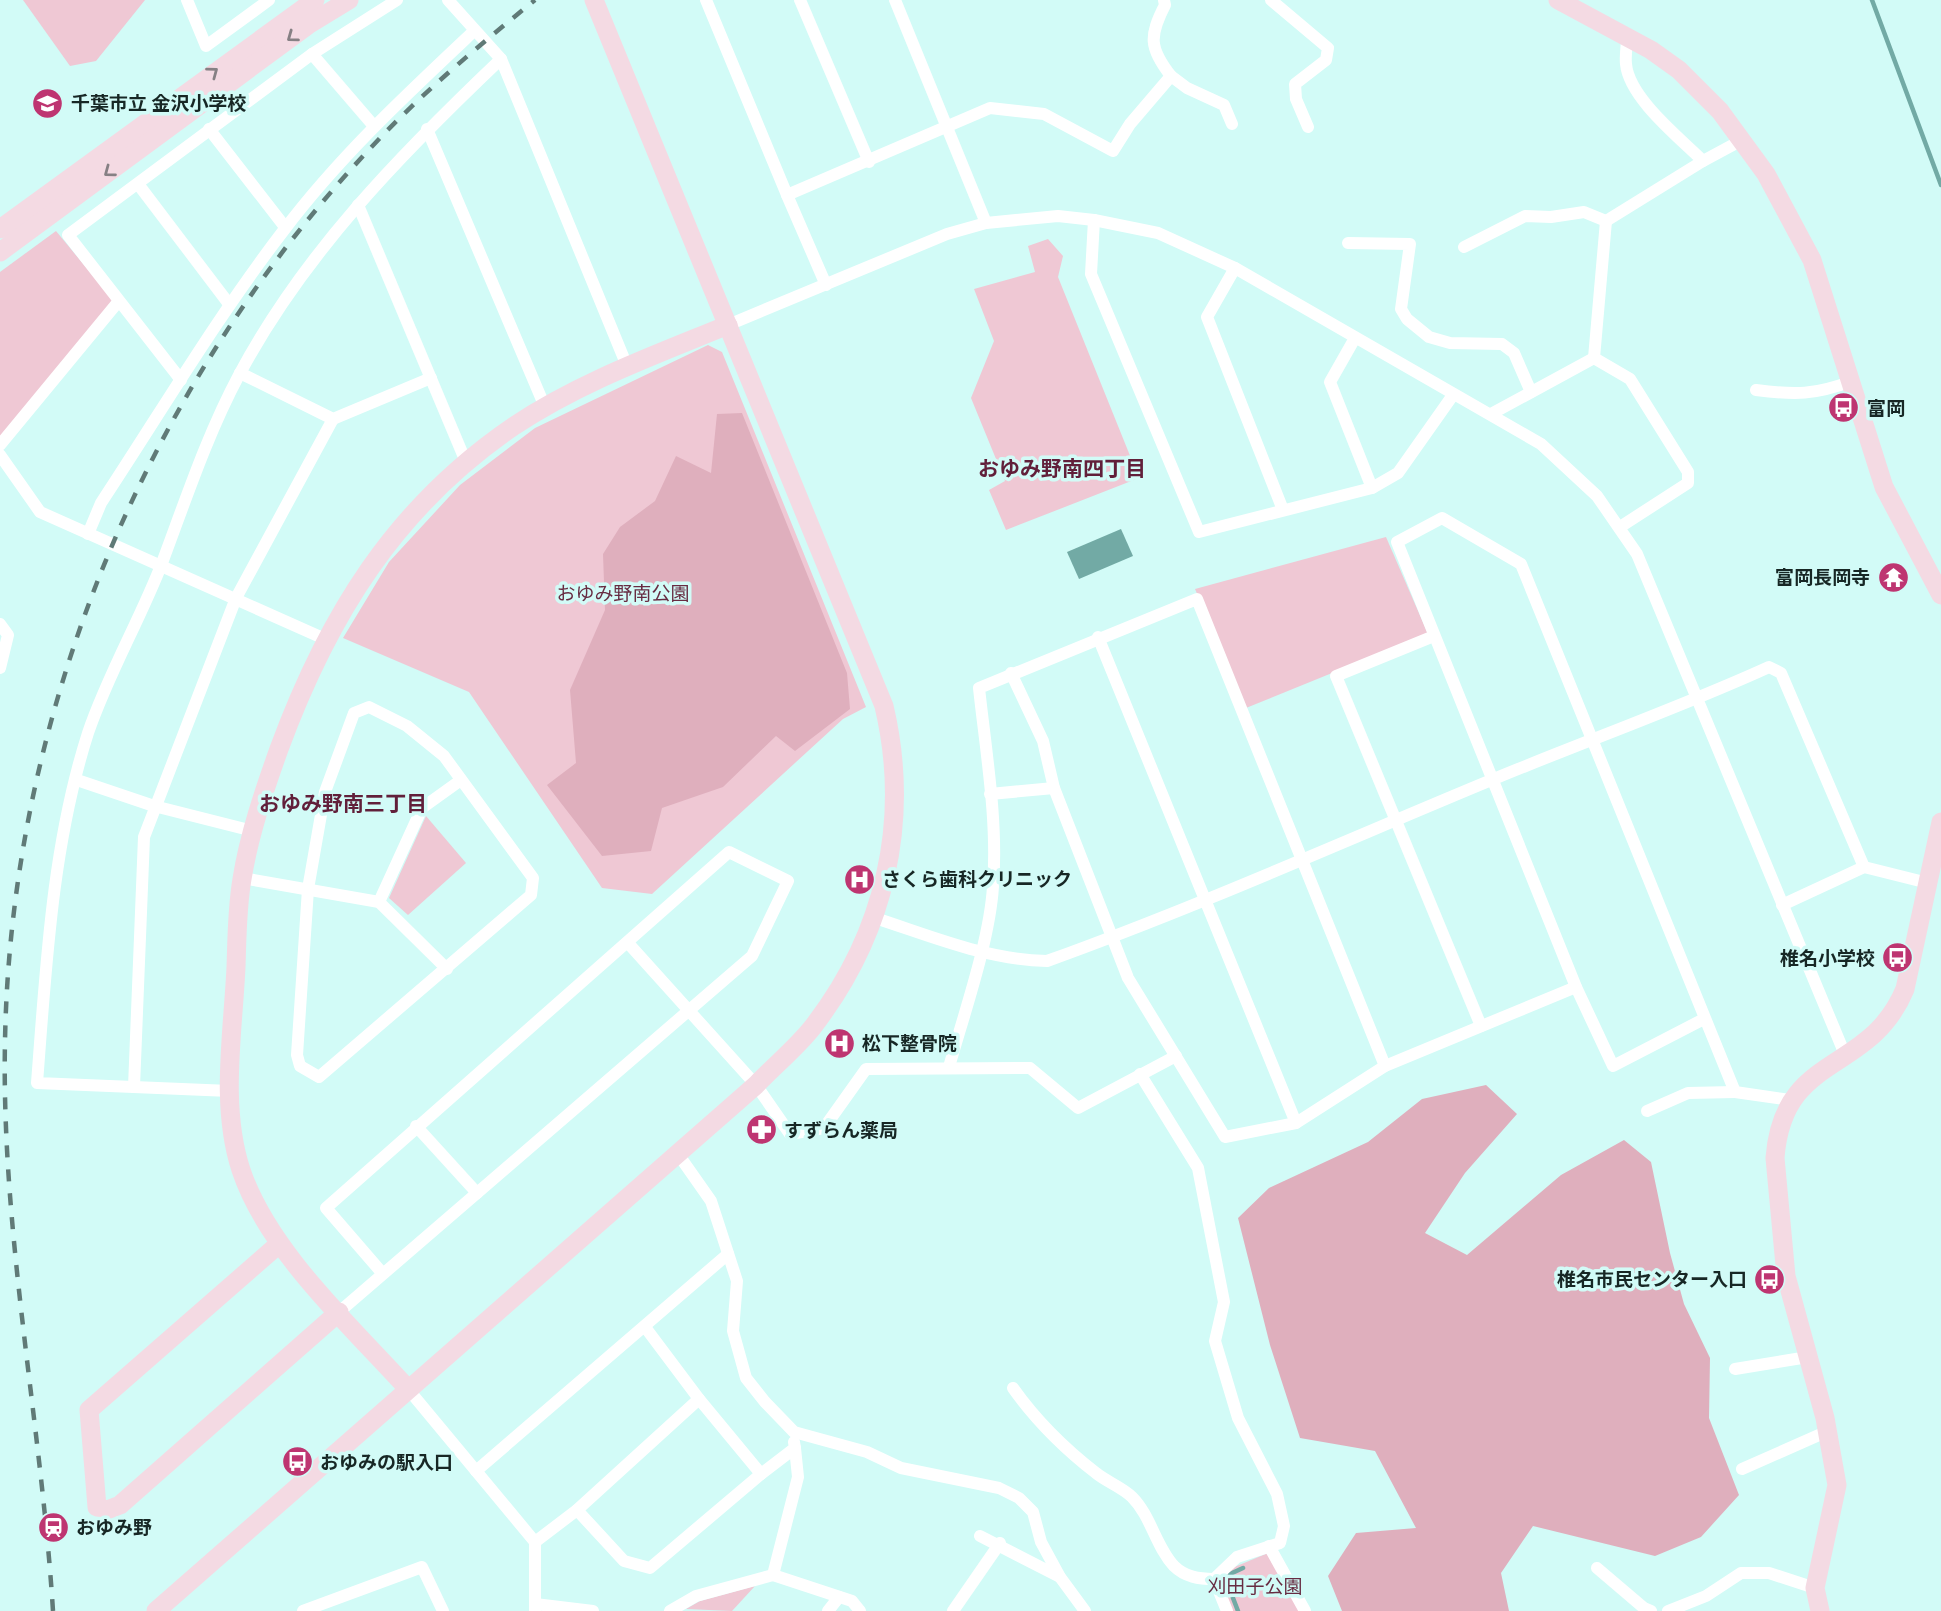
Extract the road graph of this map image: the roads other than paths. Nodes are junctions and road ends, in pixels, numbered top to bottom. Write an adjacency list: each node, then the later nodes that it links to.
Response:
1 (187, 0): 2 (street)
2 (270, 0)
3 (314, 0): 35 (street, one-way to 3)
4 (349, 0): 38 (street, one-way to 38)
5 (397, 0): 16 (street)
6 (448, 0): 14 (street)
7 (594, 0): 43 (street)
8 (706, 0): 29 (street)
9 (800, 0): 27 (street)
10 (895, 0): 22 (street)
11 (1164, 0): 18 (street)
12 (1271, 0): 21 (street)
13 (1558, 0): 15 (street)
14 (474, 30): 17 (street); 20 (street)
15 (1627, 37): 25 (street); 26 (street)
16 (312, 54): 20 (street); 24 (street)
17 (501, 59): 23 (street); 46 (street)
18 (1171, 76): 19 (street); 22 (street)
19 (1233, 124)
20 (373, 125): 34 (street)
21 (1308, 127)
22 (947, 128): 27 (street); 33 (street)
23 (427, 129): 30 (street); 54 (street)
24 (209, 130): 28 (street); 34 (street)
25 (1742, 140): 26 (street); 50 (street)
26 (1703, 160): 32 (street)
27 (869, 162): 29 (street)
28 (138, 184): 41 (street); 42 (street)
29 (788, 195): 40 (street)
30 (358, 205): 47 (street); 48 (street)
31 (1094, 220): 33 (street); 39 (street); 61 (street)
32 (1606, 221): 37 (street); 45 (street)
33 (986, 223): 40 (street)
34 (285, 228): 42 (street)
35 (0, 229)
36 (1348, 243): 52 (street)
37 (1464, 247)
38 (0, 253)
39 (1235, 268): 44 (street); 61 (street)
40 (826, 285): 43 (street)
41 (118, 302): 49 (street); 57 (street)
42 (229, 304): 49 (street)
43 (729, 325): 46 (street); 92 (street)
44 (1355, 338): 53 (street); 60 (street)
45 (1594, 358): 52 (street); 62 (street)
46 (627, 366): 54 (street)
47 (240, 373): 56 (street); 64 (street)
48 (431, 377): 56 (street); 59 (street)
49 (181, 380): 63 (street)
50 (1852, 381): 51 (street); 65 (street)
51 (1756, 390)
52 (1531, 392): 55 (street)
53 (1453, 395): 55 (street); 60 (street)
54 (545, 407): 59 (street)
55 (1491, 414): 62 (street)
56 (333, 419): 66 (street)
57 (0, 445)
58 (0, 455): 63 (street)
59 (466, 462): 70 (street)
60 (1372, 488): 61 (street)
61 (1283, 510)
62 (1620, 527): 73 (street)
63 (88, 534): 64 (street)
64 (161, 566): 66 (street); 75 (street)
65 (1941, 595)
66 (236, 598): 70 (street); 80 (street)
67 (0, 624): 71 (street)
68 (1434, 636): 74 (street); 77 (street); 81 (street)
69 (1098, 637): 72 (street); 84 (street); 89 (street)
70 (324, 639): 83 (street)
71 (0, 668)
72 (1011, 673): 78 (street); 79 (street)
73 (1699, 699): 74 (street); 85 (street); 91 (street)
74 (1591, 740): 77 (street); 99 (street)
75 (77, 780): 80 (street); 107 (street)
76 (461, 780): 88 (street); 90 (street); 96 (street)
77 (1492, 780): 81 (street); 97 (street)
78 (1054, 788): 79 (street); 93 (street)
79 (990, 794): 95 (street)
80 (154, 806): 83 (street); 107 (street)
81 (1396, 820): 84 (street); 100 (street)
82 (1941, 822): 86 (street)
83 (253, 831): 87 (street)
84 (1302, 861): 89 (street); 103 (street)
85 (1864, 867): 86 (street); 91 (street)
86 (1933, 873): 102 (street)
87 (242, 878): 88 (street); 108 (street)
88 (308, 888): 90 (street); 96 (street)
89 (1205, 900): 93 (street); 112 (street)
90 (379, 902): 96 (street)
91 (1782, 905): 102 (street)
92 (875, 918): 95 (street); 106 (street)
93 (1112, 937): 95 (street); 101 (street)
94 (628, 943): 98 (street); 98 (street); 113 (street)
95 (980, 952): 104 (street)
96 (447, 969)
97 (1576, 987): 99 (street); 100 (street)
98 (689, 1010): 106 (street); 115 (street)
99 (1704, 1019): 109 (street)
100 (1481, 1026): 103 (street)
101 (1176, 1056): 105 (street); 112 (street)
102 (1846, 1057): 110 (street)
103 (1385, 1066): 112 (street)
104 (949, 1067): 105 (street); 106 (street)
105 (1140, 1074): 136 (street)
106 (756, 1085): 114 (street)
107 (134, 1087): 108 (street)
108 (230, 1091): 116 (street)
109 (1735, 1092): 110 (street); 111 (street)
110 (1790, 1100): 121 (street)
111 (1647, 1111)
112 (1296, 1123)
113 (416, 1126): 115 (street); 118 (street)
114 (678, 1154): 117 (street); 124 (street)
115 (477, 1193): 118 (street)
116 (279, 1244): 119 (street); 119 (street)
117 (728, 1254): 120 (street); 127 (street)
118 (383, 1274): 119 (street)
119 (339, 1312): 124 (street)
120 (645, 1327): 125 (street); 130 (street)
121 (1808, 1357): 122 (street); 126 (street)
122 (1735, 1369)
123 (1013, 1388): 140 (street)
124 (408, 1389): 130 (street); 147 (street)
125 (699, 1399): 131 (street); 132 (street)
126 (1828, 1431): 129 (street); 141 (street)
127 (794, 1432): 128 (street); 139 (street)
128 (795, 1448): 131 (street); 138 (street)
129 (1742, 1469)
130 (476, 1471): 134 (street)
131 (761, 1474): 132 (street)
132 (577, 1510): 134 (street)
133 (981, 1536): 135 (street)
134 (535, 1542): 144 (street)
135 (1000, 1543): 139 (street); 153 (street)
136 (1269, 1546): 140 (street); 156 (street)
137 (1597, 1568): 157 (street)
138 (773, 1575): 143 (street); 150 (street)
139 (1060, 1577): 154 (street)
140 (1214, 1579): 155 (street)
141 (1815, 1588): 142 (street); 159 (street)
142 (1706, 1596): 146 (street); 158 (street)
143 (839, 1597): 151 (street); 152 (street)
144 (535, 1607): 145 (street)
145 (587, 1610)
146 (1674, 1610)
147 (156, 1611)
148 (303, 1611): 149 (street)
149 (443, 1611)
150 (670, 1611)
151 (828, 1611)
152 (860, 1611)
153 (953, 1611)
154 (1085, 1611)
155 (1227, 1611)
156 (1305, 1611)
157 (1651, 1611)
158 (1709, 1611)
159 (1820, 1611)

